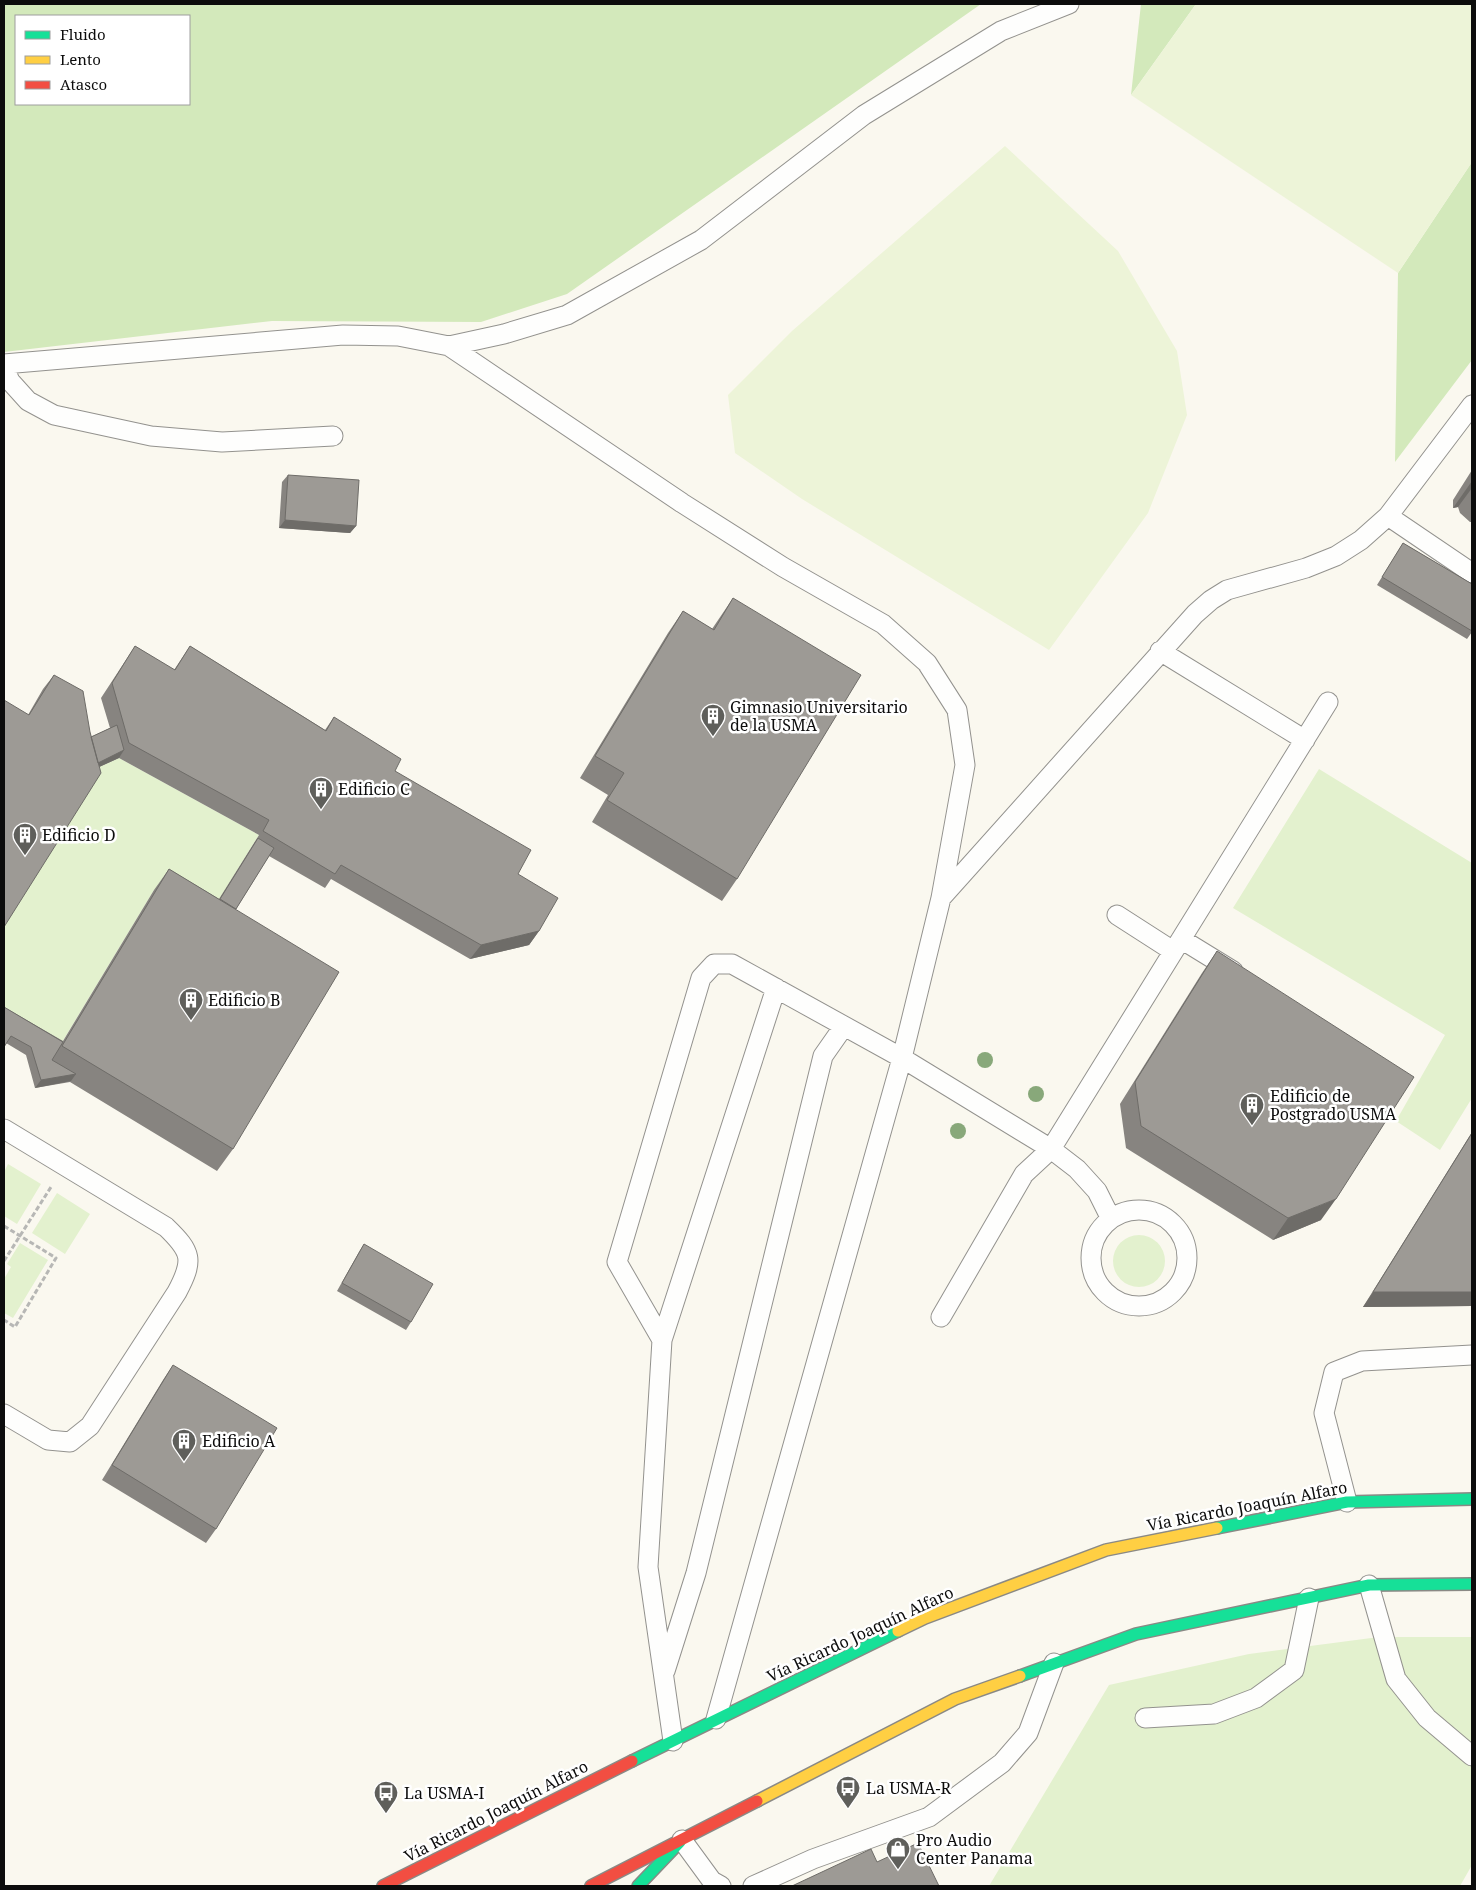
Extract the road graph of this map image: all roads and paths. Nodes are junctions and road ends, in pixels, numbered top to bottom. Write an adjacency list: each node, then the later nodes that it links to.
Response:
1 (1069, 4): 2 (lane)
2 (449, 346): 3 (lane); 12 (lane)
3 (4, 364)
4 (4, 368): 6 (lane)
5 (1472, 405): 7 (lane)
6 (333, 436)
7 (1388, 516): 8 (lane); 9 (lane)
8 (1472, 573)
9 (1160, 651): 11 (lane); 12 (lane)
10 (1328, 702): 11 (lane)
11 (1305, 740): 14 (lane)
12 (941, 898): 18 (lane)
13 (1117, 915): 14 (lane)
14 (1177, 945): 15 (lane); 20 (lane)
15 (1248, 980)
16 (776, 988): 17 (lane); 28 (lane); 28 (lane)
17 (844, 1026): 18 (lane); 37 (lane)
18 (902, 1058): 20 (lane); 39 (lane)
19 (4, 1129): 30 (lane)
20 (1050, 1149): 22 (lane); 26 (lane)
21 (52, 1184): 24 (path)
22 (1111, 1219): 22 (lane)
23 (4, 1226): 24 (path)
24 (20, 1236): 25 (path); 27 (path)
25 (4, 1261)
26 (941, 1317)
27 (4, 1320)
28 (662, 1340): 37 (lane)
29 (1472, 1355): 32 (lane)
30 (4, 1414)
31 (1472, 1499): 32 (main road, Vía Ricardo Joaquín Alfaro)
32 (1347, 1502): 39 (main road, Vía Ricardo Joaquín Alfaro)
33 (1472, 1584): 34 (main road)
34 (1369, 1586): 35 (main road); 41 (lane)
35 (1309, 1598): 36 (main road); 38 (lane)
36 (1054, 1663): 42 (main road); 47 (lane)
37 (663, 1676): 40 (lane)
38 (1145, 1718)
39 (716, 1719): 40 (main road, Vía Ricardo Joaquín Alfaro)
40 (673, 1741): 43 (main road, Vía Ricardo Joaquín Alfaro)
41 (1472, 1756)
42 (682, 1840): 44 (main road); 45 (main road); 46 (lane)
43 (383, 1886)
44 (591, 1886)
45 (638, 1886)
46 (721, 1886)
47 (753, 1886)

